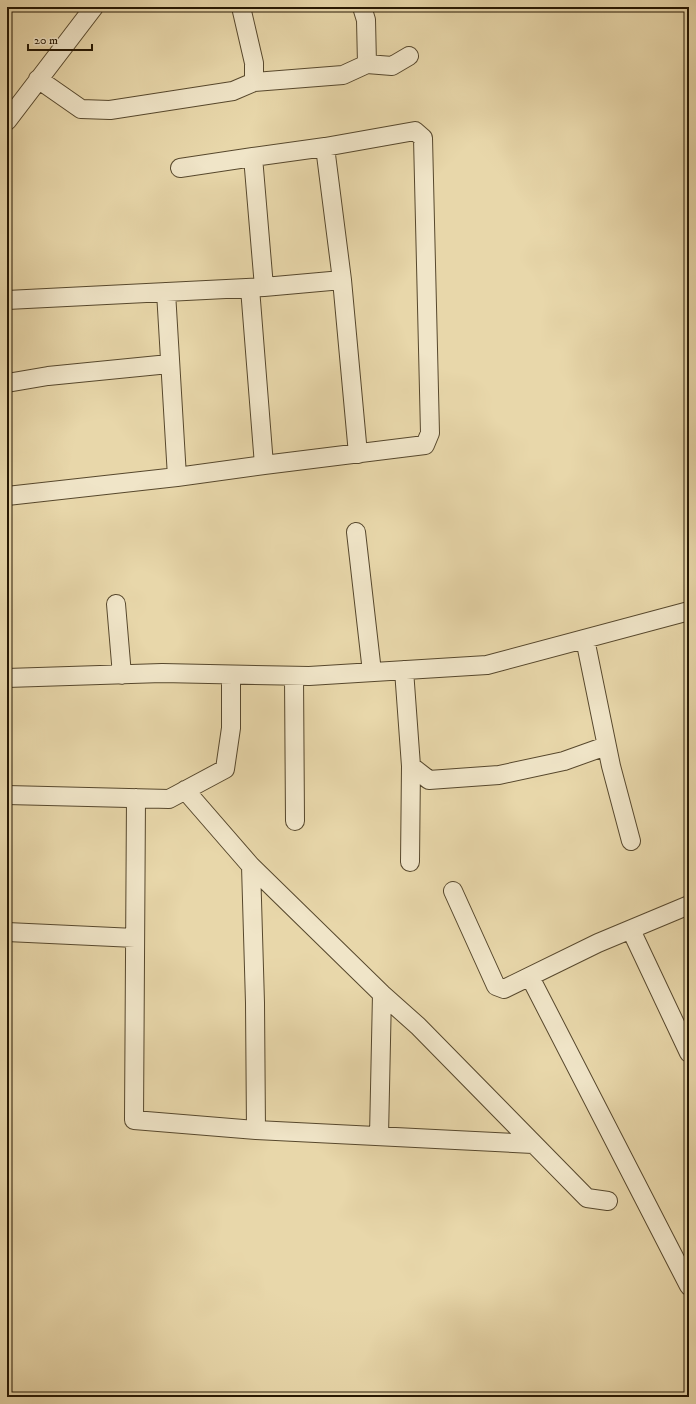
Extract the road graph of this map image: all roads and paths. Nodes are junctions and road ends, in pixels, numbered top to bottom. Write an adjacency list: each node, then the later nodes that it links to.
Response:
1 (94, 7): 6 (street)
2 (241, 7): 7 (street)
3 (362, 7): 5 (street)
4 (410, 56): 5 (street)
5 (367, 64): 7 (street)
6 (38, 79): 7 (street); 8 (street)
7 (254, 82)
8 (7, 121)
9 (325, 147): 10 (street); 12 (street); 18 (street)
10 (253, 157): 11 (street); 13 (street)
11 (180, 168)
12 (342, 280): 13 (street); 18 (street)
13 (257, 287): 14 (street); 19 (street)
14 (166, 292): 15 (street); 16 (street)
15 (7, 300)
16 (169, 364): 17 (street); 20 (street)
17 (7, 383)
18 (358, 454): 19 (street)
19 (264, 465): 20 (street)
20 (177, 477): 21 (street)
21 (7, 496)
22 (356, 532): 27 (street)
23 (116, 604): 28 (street)
24 (689, 610): 25 (street)
25 (585, 639): 26 (street); 32 (street)
26 (404, 670): 27 (street); 33 (street)
27 (372, 672): 30 (street)
28 (122, 675): 29 (street); 31 (street)
29 (230, 675): 30 (street); 34 (street)
30 (294, 676): 37 (street)
31 (7, 678)
32 (606, 746): 33 (street); 38 (street)
33 (411, 766): 39 (street)
34 (185, 790): 36 (street); 40 (street)
35 (7, 795): 36 (street)
36 (136, 798): 45 (street)
37 (295, 821)
38 (631, 841)
39 (410, 862)
40 (252, 866): 47 (street); 49 (street)
41 (453, 891): 46 (street)
42 (689, 905): 43 (street)
43 (632, 930): 46 (street); 48 (street)
44 (7, 932): 45 (street)
45 (135, 938): 49 (street)
46 (530, 977): 53 (street)
47 (382, 994): 50 (street); 51 (street)
48 (689, 1053)
49 (256, 1130): 50 (street)
50 (379, 1136): 51 (street)
51 (534, 1144): 52 (street)
52 (608, 1201)
53 (689, 1286)

